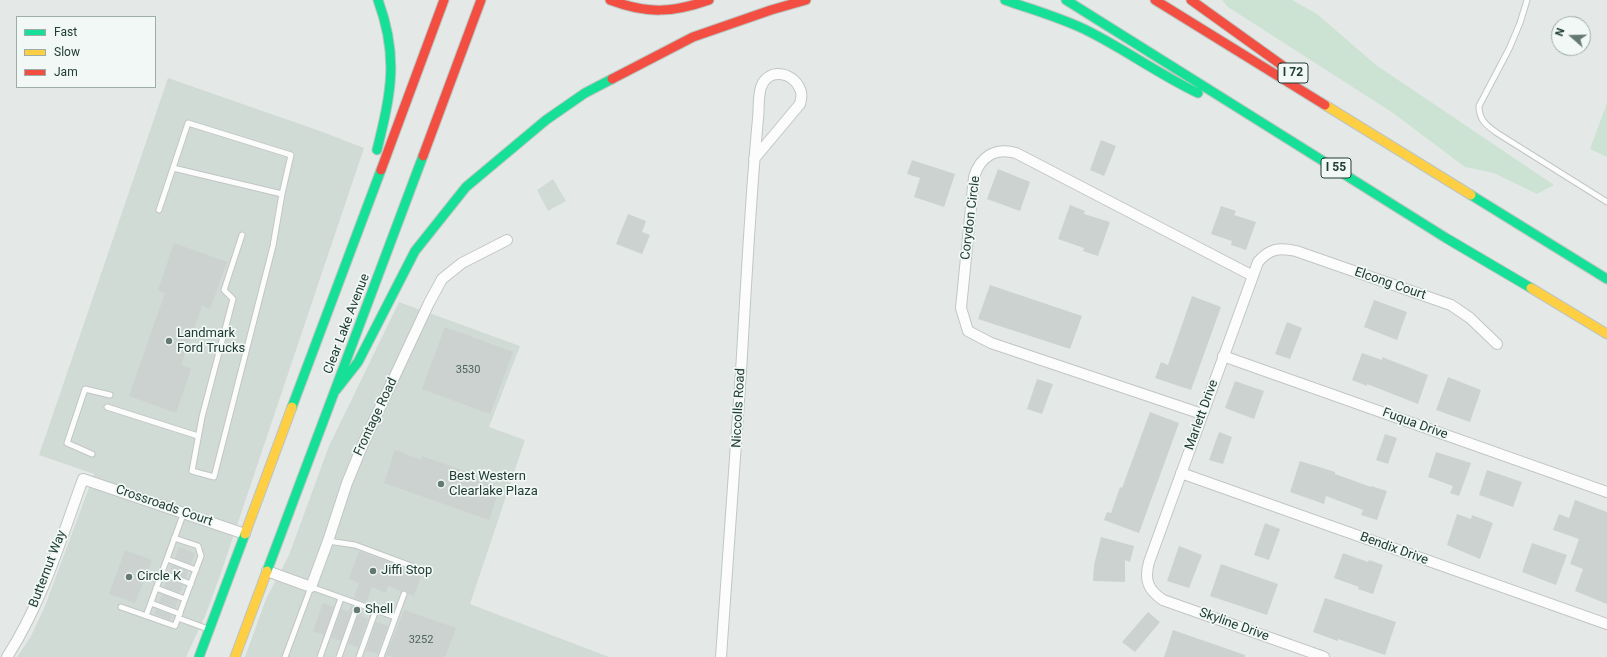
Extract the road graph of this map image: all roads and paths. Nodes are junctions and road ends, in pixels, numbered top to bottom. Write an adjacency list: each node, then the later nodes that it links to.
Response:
1 (378, 0): 21 (main road)
2 (444, 0): 21 (main road, Clear Lake Avenue)
3 (481, 0): 30 (main road, Clear Lake Avenue)
4 (610, 0): 5 (main road)
5 (709, 0)
6 (806, 0): 30 (main road)
7 (1005, 0): 14 (main road)
8 (1066, 0): 14 (main road, I 55)
9 (1155, 0): 15 (main road)
10 (1191, 0): 12 (main road, I 72)
11 (1527, 0): 19 (lane)
12 (1292, 73)
13 (1305, 82): 15 (main road, I 72)
14 (1273, 129): 27 (main road, I 55)
15 (1396, 148): 26 (main road)
16 (754, 158): 16 (street, Niccolls Road); 73 (street, Niccolls Road)
17 (173, 168): 18 (lane); 18 (lane); 20 (lane)
18 (282, 194): 34 (lane)
19 (1607, 202)
20 (159, 210)
21 (358, 226): 40 (main road, Clear Lake Avenue)
22 (242, 236): 34 (lane)
23 (507, 240): 42 (street, Frontage Road)
24 (1271, 250): 25 (street, Marlett Drive); 28 (street, Elcong Court)
25 (1253, 276): 29 (street, Marlett Drive); 33 (street, Corydon Circle)
26 (1607, 279)
27 (1607, 334)
28 (1497, 344)
29 (1223, 356): 33 (street, Marlett Drive); 38 (street, Fuqua Drive)
30 (336, 390): 45 (main road, Clear Lake Avenue)
31 (110, 396): 35 (lane)
32 (107, 407): 34 (lane)
33 (1202, 414): 36 (street, Marlett Drive)
34 (198, 436)
35 (92, 454)
36 (1182, 473): 49 (street, Marlett Drive); 62 (street, Bendix Drive)
37 (83, 478): 39 (street, Crossroads Court); 64 (street, Butternut Way)
38 (1607, 492)
39 (184, 512): 40 (street, Crossroads Court); 41 (lane)
40 (245, 534): 63 (main road, Clear Lake Avenue)
41 (174, 538): 43 (lane); 44 (lane)
42 (328, 541): 46 (lane); 50 (street, Frontage Road)
43 (167, 559): 44 (lane); 47 (lane)
44 (196, 570): 48 (lane)
45 (267, 571): 50 (street); 67 (main road, Clear Lake Avenue)
46 (412, 572)
47 (162, 574): 48 (lane); 51 (lane)
48 (191, 584): 54 (lane)
49 (1148, 586): 74 (street, Skyline Drive)
50 (311, 587): 53 (lane); 68 (lane)
51 (156, 588): 54 (lane); 55 (lane)
52 (404, 594): 61 (lane)
53 (341, 598): 56 (lane); 69 (lane)
54 (186, 599): 60 (lane)
55 (151, 603): 59 (lane); 60 (lane)
56 (358, 604): 58 (lane); 70 (lane)
57 (121, 607): 59 (lane)
58 (376, 610): 61 (lane); 71 (lane)
59 (146, 616): 60 (lane)
60 (179, 616): 63 (lane)
61 (395, 617): 72 (lane)
62 (1607, 624)
63 (208, 632): 65 (main road, Clear Lake Avenue); 66 (main road)
64 (7, 657)
65 (198, 657)
66 (206, 657)
67 (235, 657)
68 (285, 657)
69 (320, 657)
70 (339, 657)
71 (359, 657)
72 (381, 657)
73 (721, 657)
74 (1324, 657)

